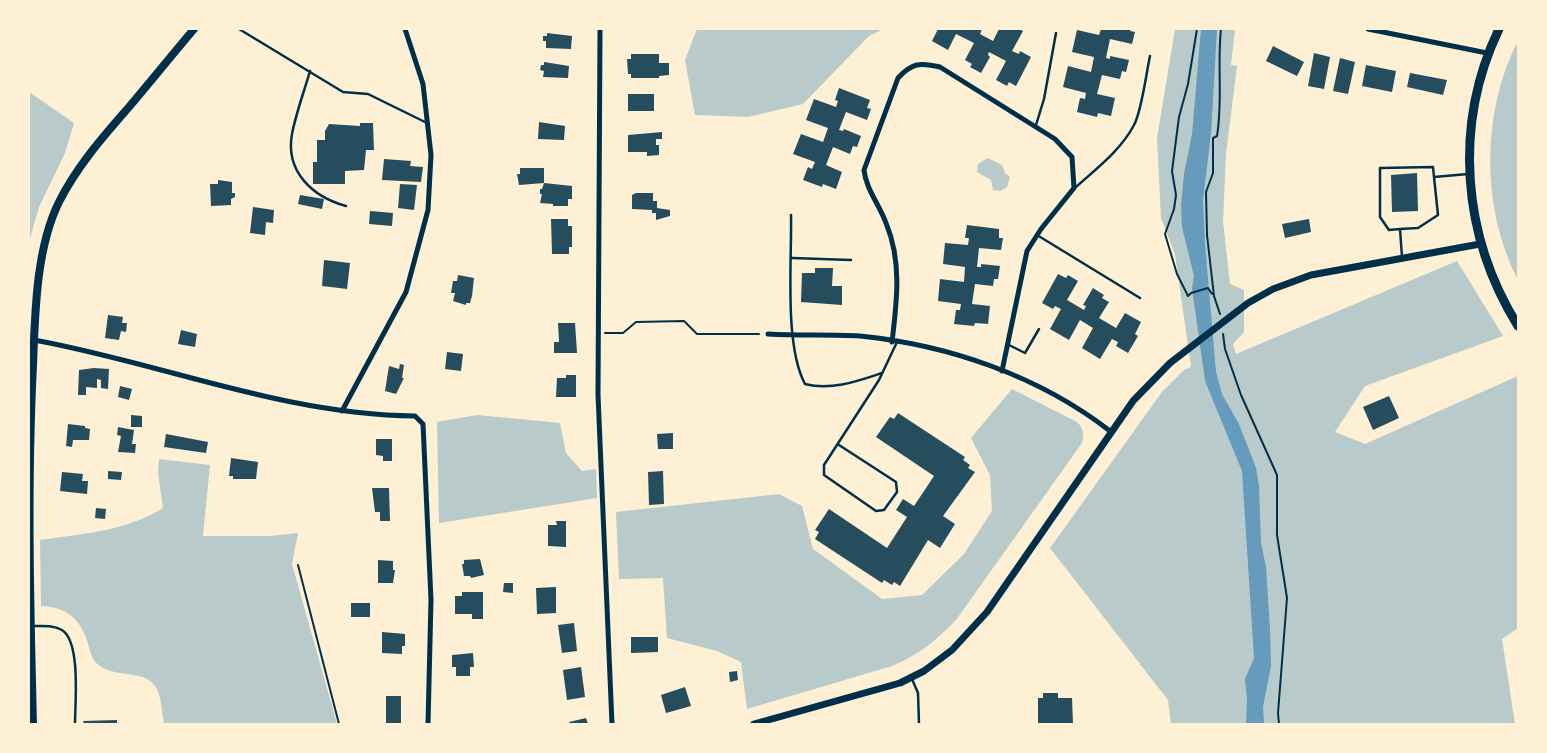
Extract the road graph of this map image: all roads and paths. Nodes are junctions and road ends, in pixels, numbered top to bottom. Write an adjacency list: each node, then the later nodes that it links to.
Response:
1 (194, 29): 35 (main road)
2 (239, 29): 12 (lane)
3 (405, 29): 13 (street)
4 (600, 29): 32 (street)
5 (1197, 29): 26 (path)
6 (1220, 29): 26 (path)
7 (1368, 29): 10 (street)
8 (1498, 29): 10 (main road)
9 (1056, 33): 14 (lane)
10 (1487, 53): 15 (main road)
11 (1150, 56): 17 (lane)
12 (310, 71): 13 (lane); 18 (lane)
13 (427, 123): 40 (street)
14 (1036, 127): 17 (street); 36 (street)
15 (1469, 174): 16 (lane); 22 (main road)
16 (1434, 177): 20 (lane); 20 (lane)
17 (1074, 188): 21 (street)
18 (346, 206)
19 (791, 214): 23 (lane)
20 (1400, 229): 24 (lane)
21 (1037, 235): 27 (lane); 37 (street)
22 (1480, 244): 24 (street); 29 (main road)
23 (792, 258): 25 (lane); 34 (lane)
24 (1402, 259): 41 (street)
25 (851, 260)
26 (1214, 296): 28 (path)
27 (1140, 298)
28 (1221, 321)
29 (1518, 326)
30 (1039, 329): 37 (lane)
31 (1222, 330): 53 (path)
32 (598, 333): 33 (path); 50 (street)
33 (768, 334): 34 (street)
34 (792, 335): 36 (street); 39 (lane)
35 (34, 340): 40 (street); 44 (main road)
36 (895, 342): 38 (street); 39 (lane)
37 (1008, 344): 38 (street)
38 (1002, 371): 41 (street)
39 (882, 373): 42 (lane)
40 (342, 411): 49 (street)
41 (1110, 431): 45 (street)
42 (839, 445): 42 (lane)
43 (298, 564): 48 (path)
44 (30, 626): 46 (main road); 47 (lane)
45 (912, 678): 51 (street); 52 (lane)
46 (32, 724)
47 (75, 724)
48 (338, 724)
49 (428, 724)
50 (612, 724)
51 (754, 724)
52 (919, 724)
53 (1279, 724)

